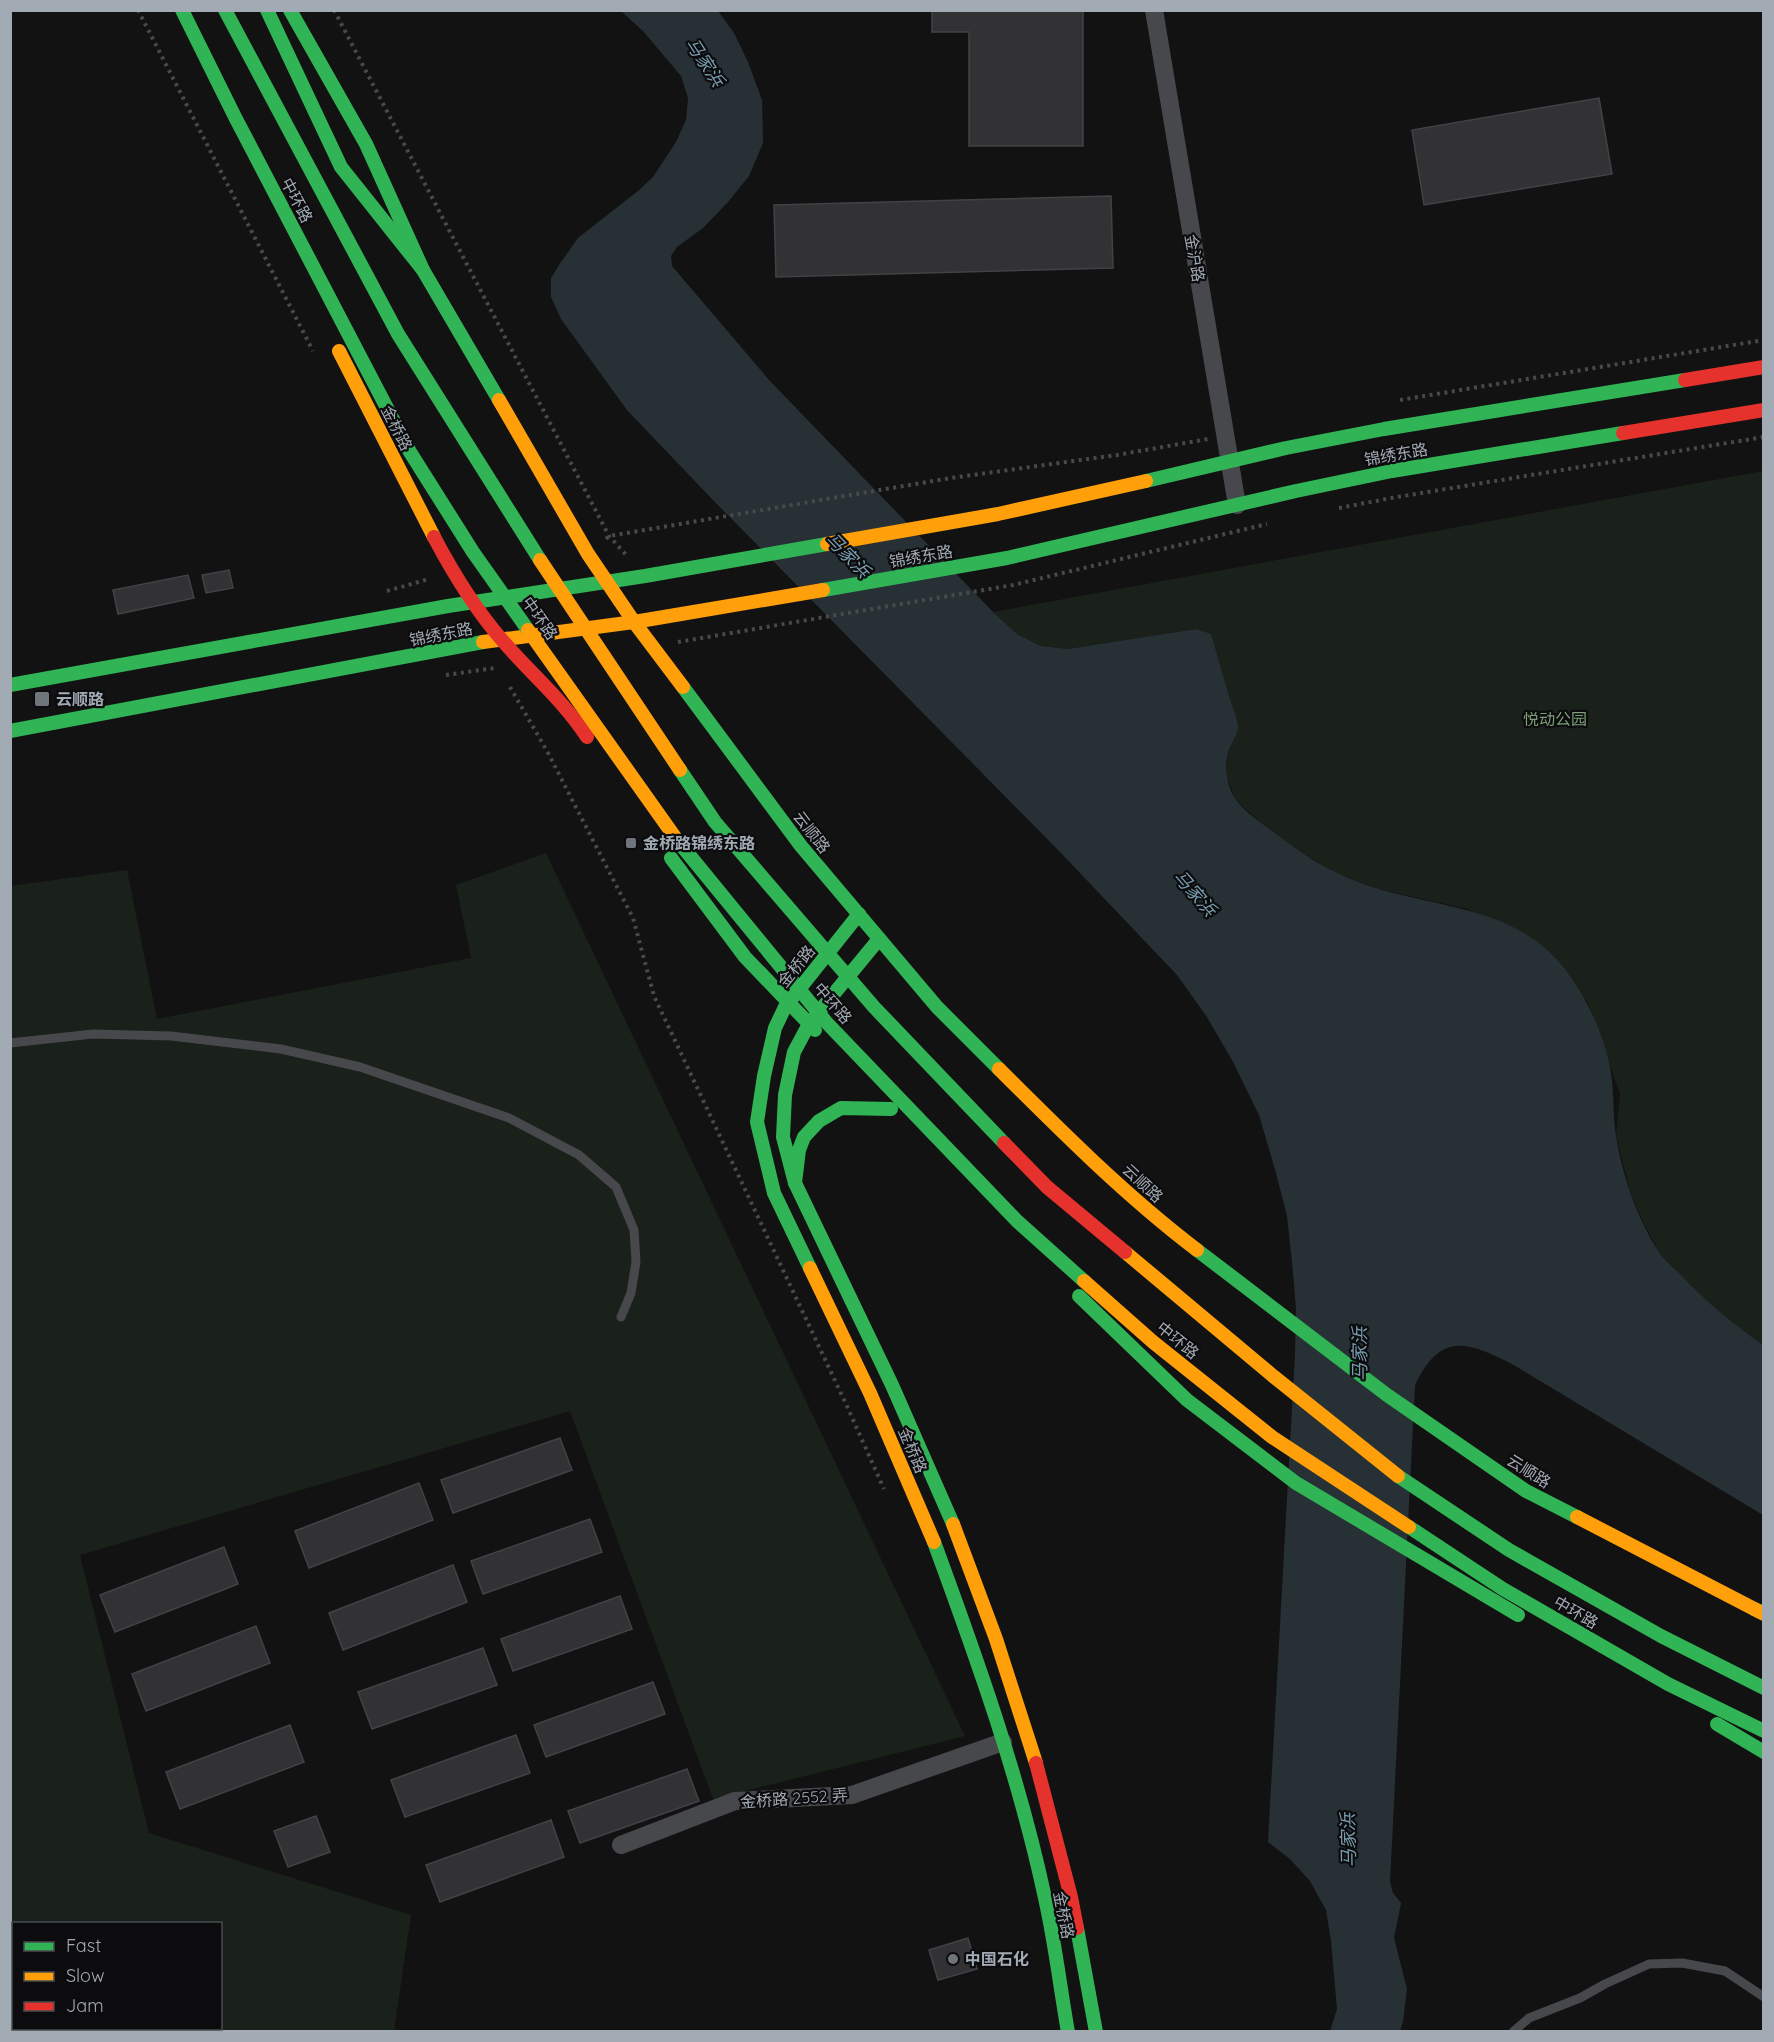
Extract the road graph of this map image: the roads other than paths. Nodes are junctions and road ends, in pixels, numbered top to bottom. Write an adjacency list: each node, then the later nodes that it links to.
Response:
1 (182, 10): 32 (main road, 中环路, bridge)
2 (225, 10): 31 (main road, 中环路, bridge)
3 (267, 10): 6 (main road)
4 (290, 10): 6 (main road)
5 (1154, 10): 10 (street, 金沪路)
6 (423, 270): 12 (main road)
7 (334, 341): 13 (main road, 金桥路)
8 (1764, 367): 10 (main road, 锦绣东路)
9 (1764, 410): 11 (main road, 锦绣东路)
10 (1230, 462): 11 (street, 金沪路); 12 (main road, 锦绣东路)
11 (1237, 505): 14 (main road, 锦绣东路)
12 (608, 582): 13 (main road, 锦绣东路); 14 (main road)
13 (472, 602): 15 (main road, 金桥路); 16 (main road, 锦绣东路)
14 (634, 622): 15 (main road, 锦绣东路); 20 (main road, 云顺路)
15 (501, 639): 17 (main road, 锦绣东路); 18 (main road, 金桥路)
16 (10, 686)
17 (10, 731)
18 (596, 750)
19 (663, 847): 22 (main road)
20 (859, 914): 21 (main road, 云顺路); 22 (main road, 金桥路)
21 (879, 939): 23 (main road, 金桥路); 30 (main road, 云顺路)
22 (788, 1002): 23 (main road); 33 (main road, 金桥路)
23 (809, 1023): 25 (main road); 28 (main road, 金桥路)
24 (10, 1043): 29 (lane)
25 (891, 1109): 26 (main road); 28 (main road)
26 (914, 1133)
27 (945, 1166): 34 (main road)
28 (795, 1183): 38 (main road, 金桥路)
29 (621, 1317)
30 (1760, 1612)
31 (1764, 1688)
32 (1764, 1731)
33 (1003, 1742): 35 (street, 金桥路 2552 弄); 37 (main road, 金桥路)
34 (1764, 1750)
35 (621, 1845)
36 (1764, 1996): 39 (lane)
37 (1068, 2031)
38 (1096, 2031)
39 (1513, 2031)

